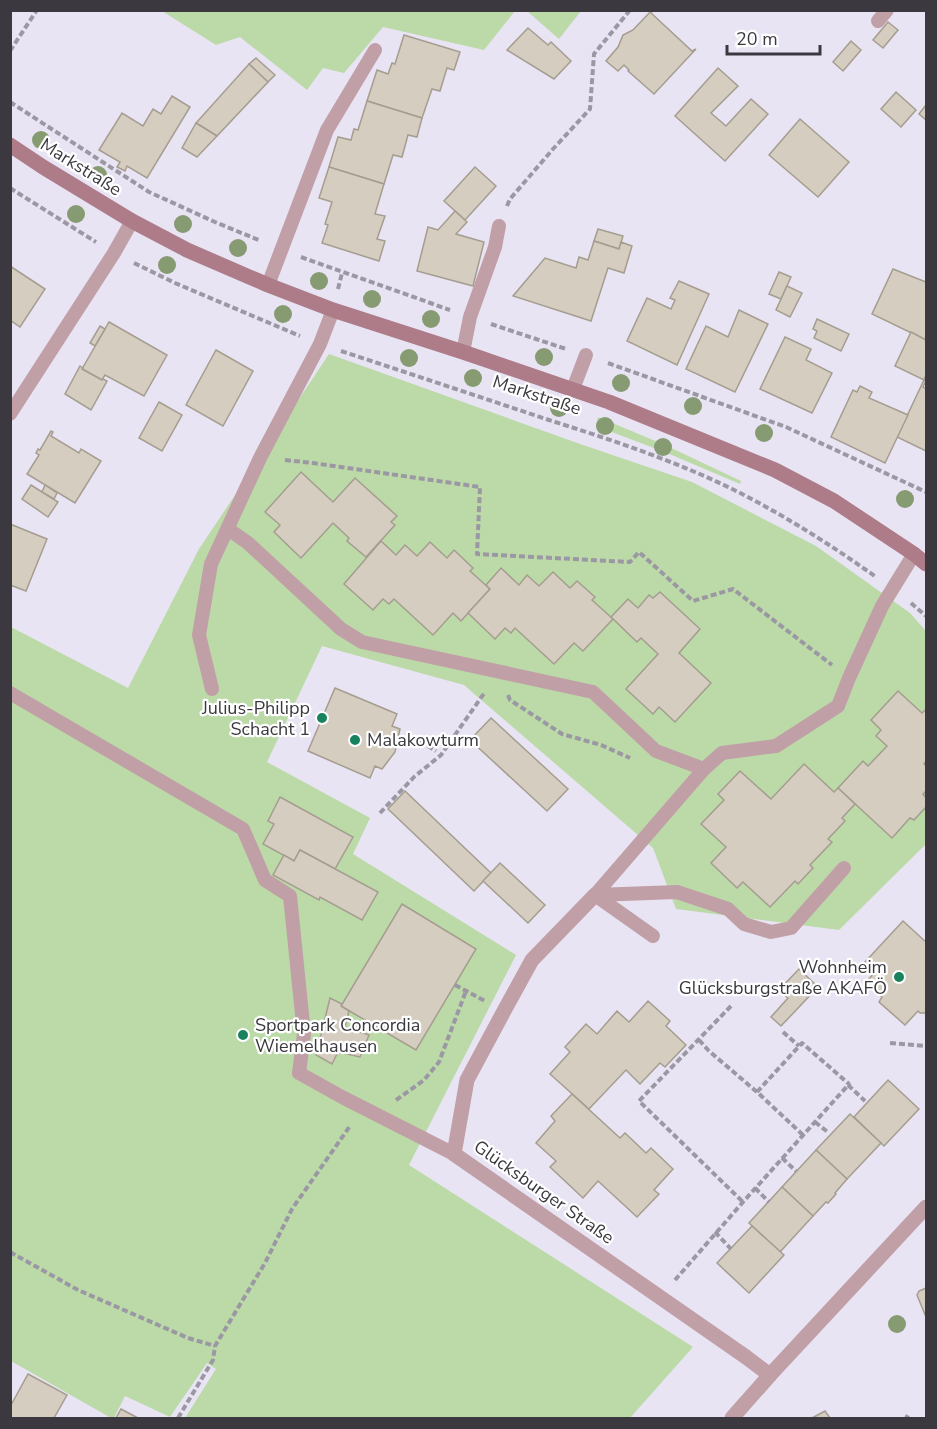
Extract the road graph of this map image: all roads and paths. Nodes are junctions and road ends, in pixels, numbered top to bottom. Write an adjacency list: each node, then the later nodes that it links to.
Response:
1 (37, 10): 6 (path)
2 (630, 10): 10 (path)
3 (887, 10): 4 (lane)
4 (878, 21)
5 (375, 50): 12 (lane)
6 (10, 51)
7 (10, 145): 9 (main road, Markstraße)
8 (10, 188): 11 (path, Markstraße)
9 (132, 221): 11 (lane); 12 (main road, Markstraße)
10 (499, 226): 15 (lane)
11 (114, 253): 14 (path, Markstraße); 18 (lane)
12 (268, 285): 13 (main road, Markstraße)
13 (333, 310): 14 (lane); 15 (main road, Markstraße)
14 (320, 344): 19 (lane); 23 (path, Markstraße)
15 (463, 352): 17 (main road, Markstraße)
16 (586, 355): 17 (lane)
17 (573, 389): 21 (main road, Markstraße)
18 (10, 414)
19 (260, 458): 20 (lane); 26 (path)
20 (228, 529): 25 (lane); 27 (lane)
21 (914, 554): 22 (main road, Markstraße); 23 (lane)
22 (927, 564)
23 (893, 589): 24 (path, Markstraße); 26 (lane)
24 (927, 616)
25 (499, 672): 32 (lane); 34 (path)
26 (849, 678): 33 (lane)
27 (212, 689)
28 (10, 693): 50 (lane)
29 (510, 700): 32 (path)
30 (420, 741): 31 (path)
31 (436, 751)
32 (656, 751): 33 (lane)
33 (704, 770): 36 (lane)
34 (380, 813)
35 (844, 868): 36 (lane)
36 (595, 895): 37 (lane); 41 (street, Glücksburger Straße)
37 (653, 936)
38 (455, 985): 39 (path)
39 (466, 991): 41 (path); 51 (path)
40 (731, 1006): 43 (path)
41 (504, 1011): 55 (street, Glücksburger Straße)
42 (783, 1032): 45 (path)
43 (699, 1040): 48 (path); 59 (path)
44 (890, 1043): 46 (path)
45 (799, 1046): 47 (path); 48 (path)
46 (927, 1046)
47 (849, 1084): 49 (path); 52 (path)
48 (757, 1092): 54 (path)
49 (865, 1101)
50 (363, 1107): 51 (lane); 66 (path)
51 (382, 1118): 55 (lane)
52 (815, 1122): 53 (path); 54 (path)
53 (828, 1133)
54 (803, 1135): 56 (path)
55 (454, 1154): 65 (street, Glücksburger Straße)
56 (782, 1158): 57 (path); 58 (path)
57 (796, 1171)
58 (755, 1188): 59 (path); 60 (path)
59 (742, 1202): 62 (path)
60 (769, 1202)
61 (927, 1207): 67 (street)
62 (715, 1232): 63 (path); 65 (path)
63 (731, 1249)
64 (10, 1252): 66 (path)
65 (661, 1297): 67 (street, Glücksburger Straße)
66 (215, 1346): 68 (path)
67 (770, 1375): 69 (street)
68 (178, 1419)
69 (732, 1419)

